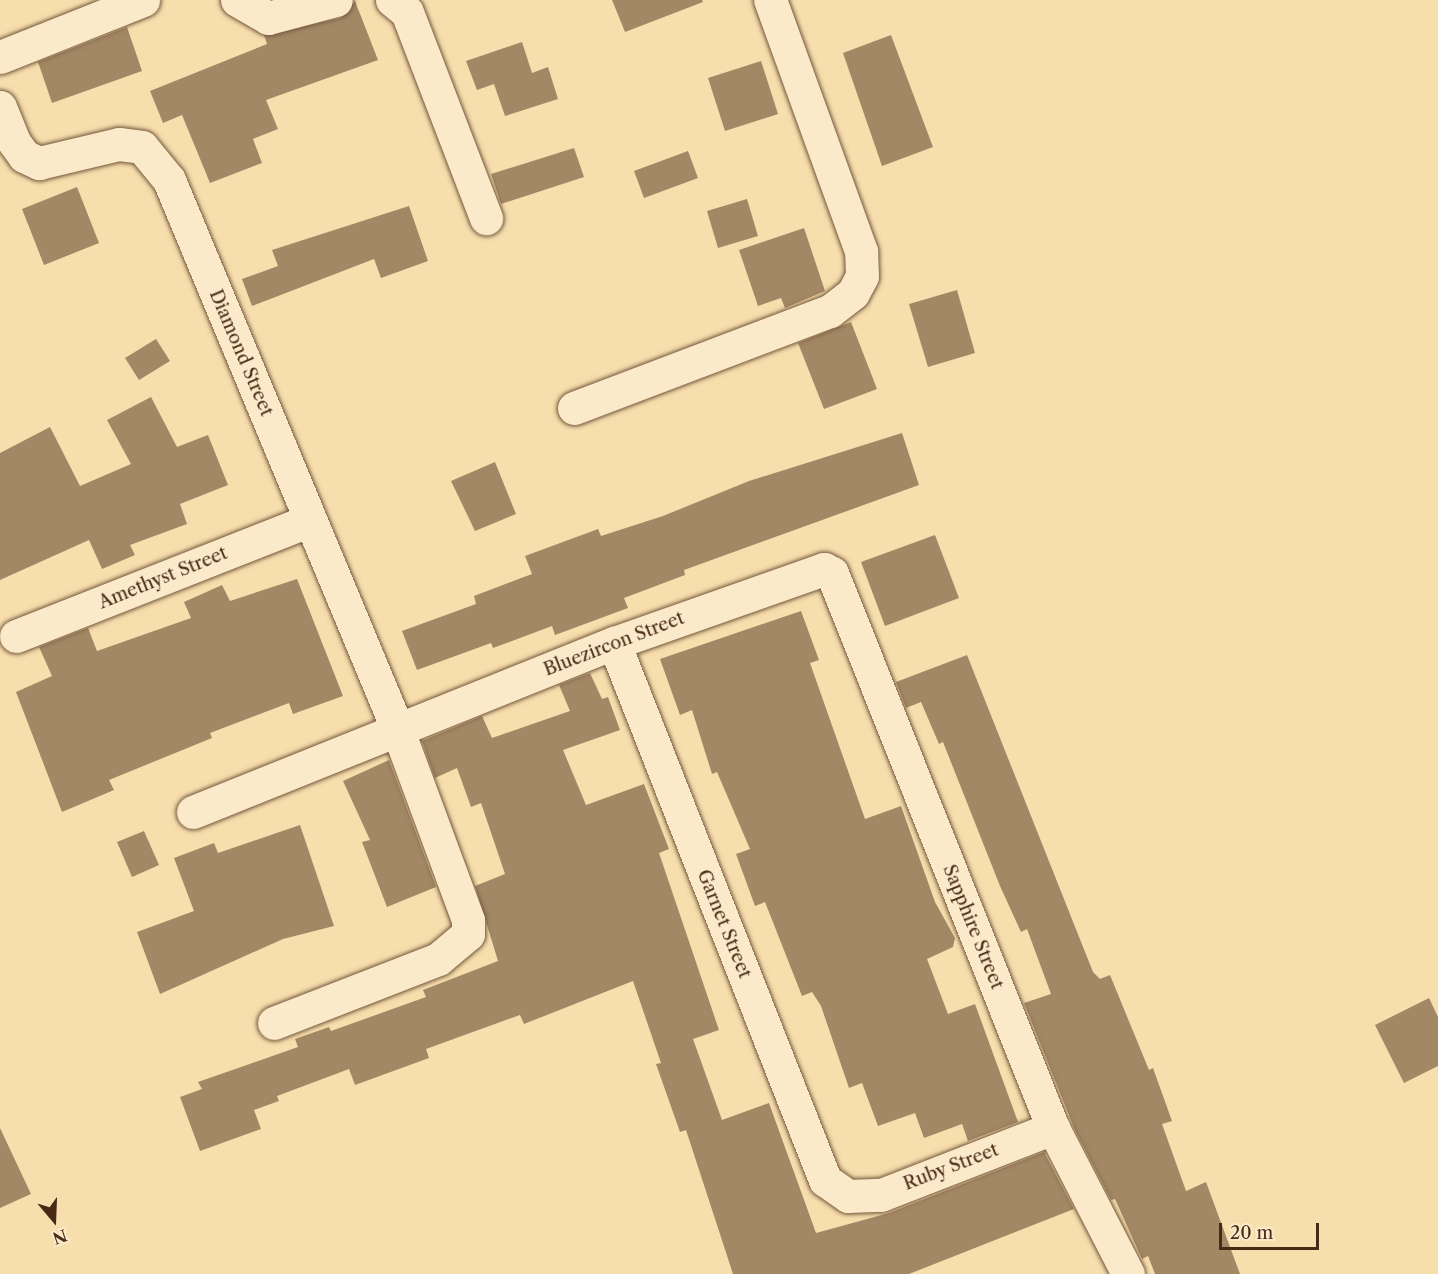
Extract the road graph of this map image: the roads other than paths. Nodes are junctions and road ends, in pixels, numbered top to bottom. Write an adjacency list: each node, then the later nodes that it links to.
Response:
1 (143, 0): 6 (street)
2 (237, 0): 3 (street)
3 (336, 0)
4 (392, 0): 8 (street)
5 (770, 0): 9 (street)
6 (0, 57)
7 (0, 107): 10 (street, Diamond Street)
8 (486, 218)
9 (574, 408)
10 (310, 520): 12 (street, Amethyst Street); 14 (street, Diamond Street)
11 (832, 573): 13 (street, Bluezircon Street); 17 (street, Sapphire Street)
12 (16, 636)
13 (614, 644): 14 (street, Bluezircon Street); 18 (street, Garnet Street)
14 (397, 728): 15 (street, Bluezircon Street); 16 (street, Diamond Street)
15 (193, 813)
16 (274, 1023)
17 (1053, 1128): 18 (street, Ruby Street); 19 (street, Sapphire Street)
18 (848, 1196)
19 (1128, 1274)

